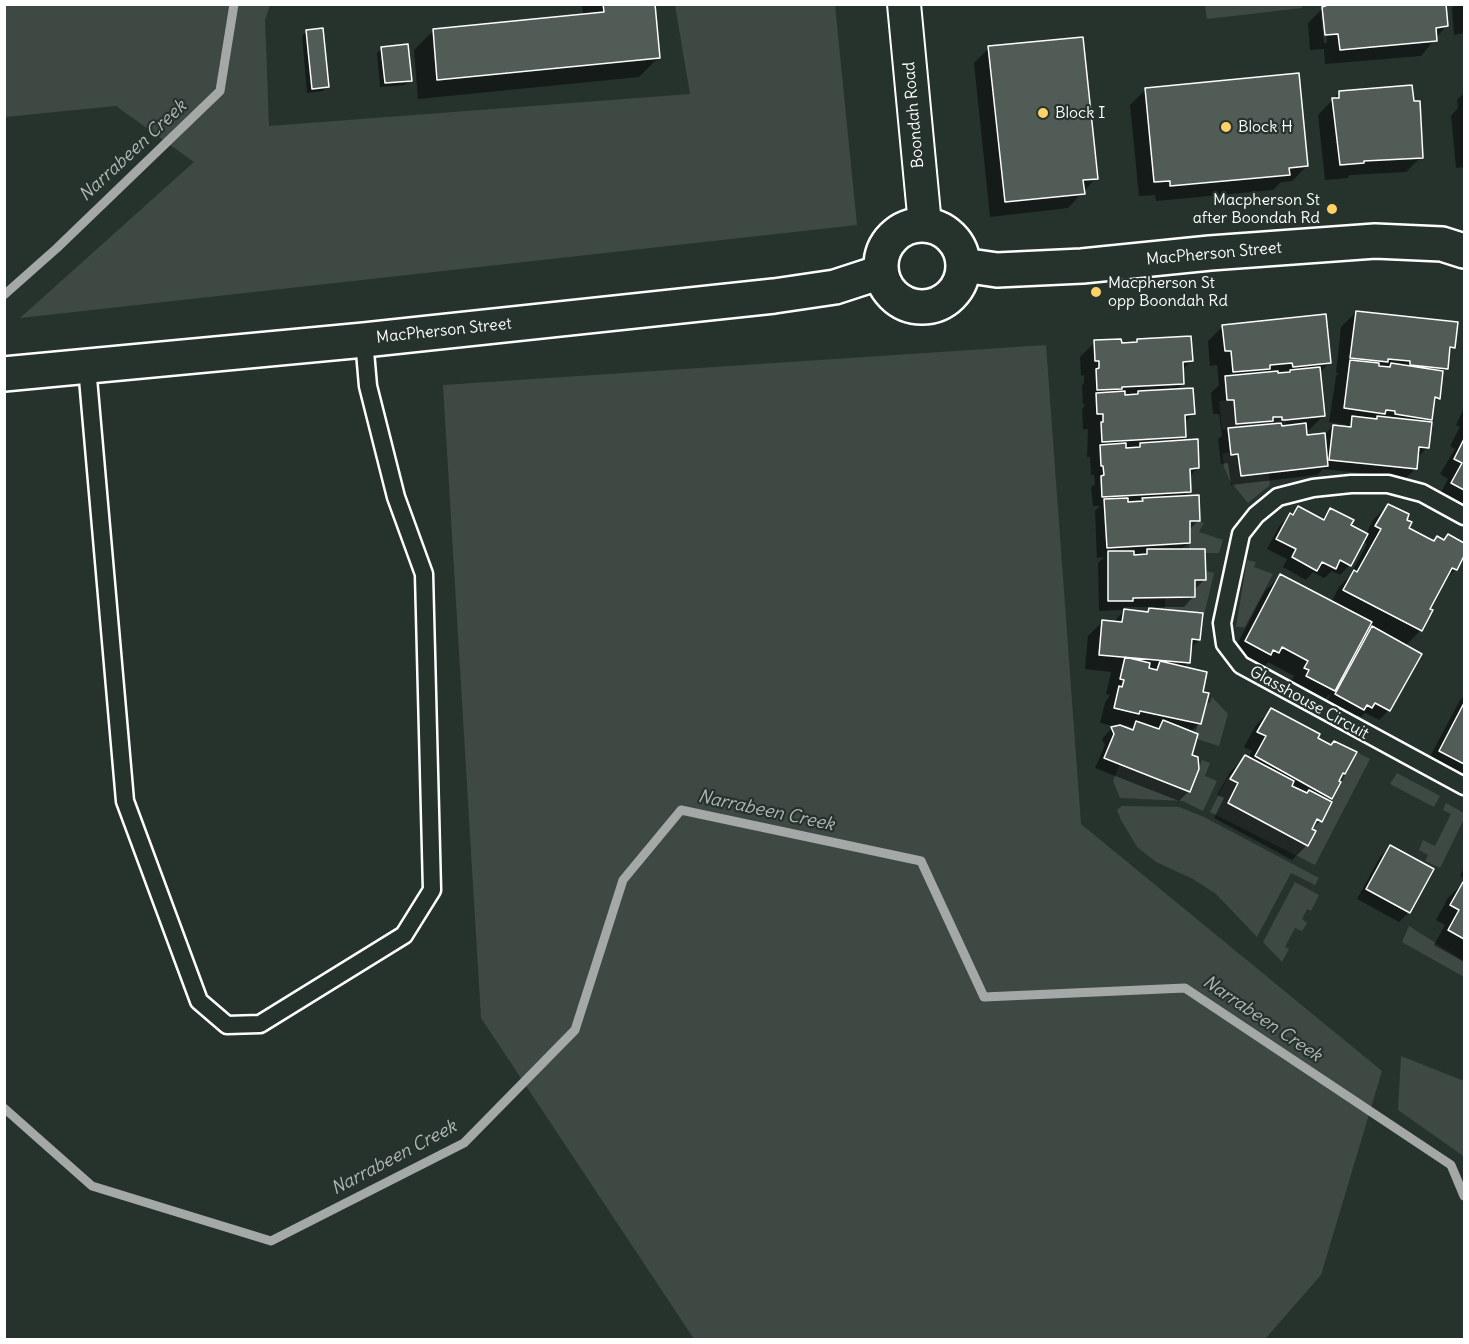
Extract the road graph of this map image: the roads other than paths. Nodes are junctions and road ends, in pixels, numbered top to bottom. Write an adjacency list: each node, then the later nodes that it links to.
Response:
1 (904, 4): 2 (street, Boondah Road)
2 (925, 225): 4 (street); 5 (street)
3 (1464, 251): 4 (street, MacPherson Street)
4 (963, 265): 5 (street)
5 (881, 272): 6 (street, MacPherson Street)
6 (364, 340): 7 (street, MacPherson Street); 7 (lane)
7 (87, 366): 8 (street, MacPherson Street)
8 (4, 374)
9 (1464, 516): 10 (lane, Glasshouse Circuit)
10 (1464, 786)

